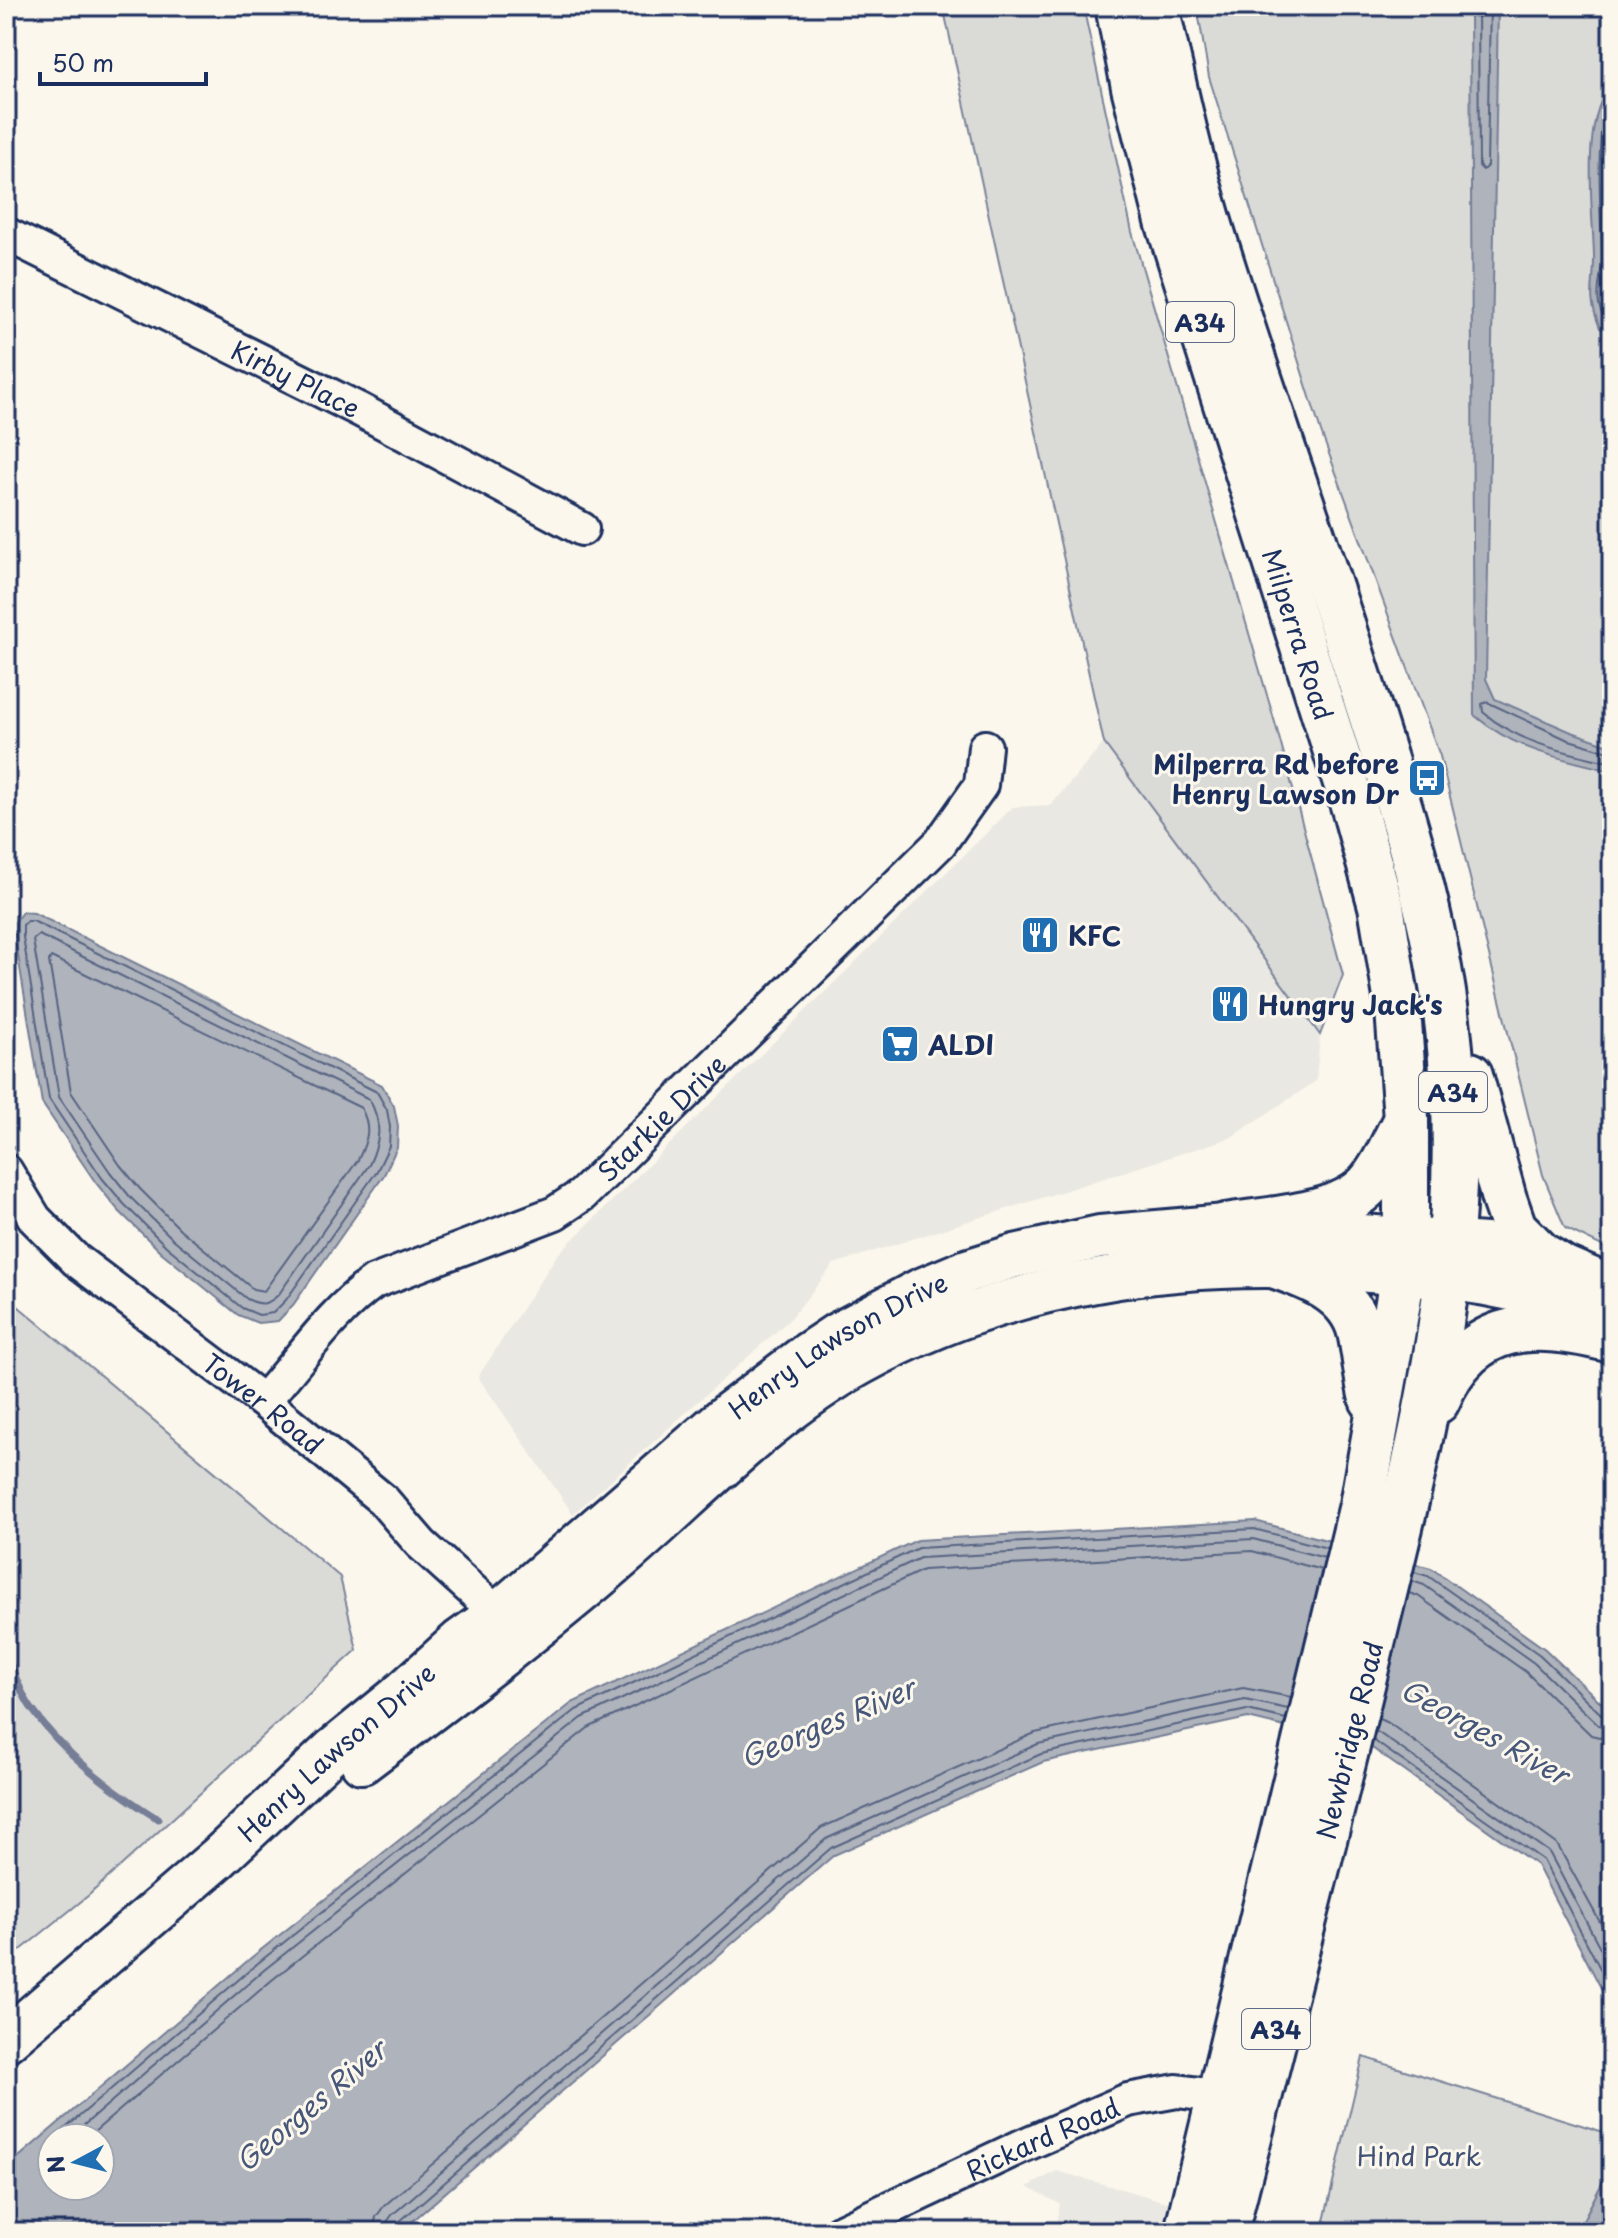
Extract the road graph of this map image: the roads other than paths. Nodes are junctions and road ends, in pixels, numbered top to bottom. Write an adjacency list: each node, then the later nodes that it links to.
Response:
1 (1118, 6): 7 (highway, Milperra Road / A34)
2 (1156, 6): 6 (highway, Milperra Road / A34)
3 (6, 234): 4 (street, Kirby Place)
4 (582, 529)
5 (985, 747): 17 (street, Starkie Drive)
6 (1434, 941): 11 (highway, Milperra Road / A34); 12 (highway)
7 (1406, 1119): 9 (highway); 10 (highway, Milperra Road / A34)
8 (6, 1171): 17 (street, Tower Road)
9 (1226, 1226): 10 (main road, Henry Lawson Drive); 21 (main road, Henry Lawson Drive)
10 (1404, 1257): 11 (main road, Henry Lawson Drive); 13 (main road, Henry Lawson Drive); 18 (highway, Newbridge Road / A34)
11 (1450, 1261): 12 (main road, Henry Lawson Drive); 15 (main road, Henry Lawson Drive); 19 (highway, Newbridge Road / A34)
12 (1558, 1265): 14 (main road, Henry Lawson Drive)
13 (1276, 1266): 18 (highway); 21 (main road, Henry Lawson Drive)
14 (1612, 1288)
15 (1612, 1324)
16 (1612, 1340): 19 (highway)
17 (263, 1401): 21 (street, Tower Road)
18 (1378, 1420): 20 (highway, Newbridge Road / A34)
19 (1420, 1440): 20 (highway, Newbridge Road / A34)
20 (1382, 1510): 23 (highway, Newbridge Road / A34)
21 (511, 1625): 22 (main road, Henry Lawson Drive)
22 (6, 2040)
23 (1239, 2099): 24 (street, Rickard Road); 25 (highway, Newbridge Road / A34); 26 (highway, Newbridge Road / A34)
24 (839, 2232)
25 (1187, 2232)
26 (1225, 2232)

